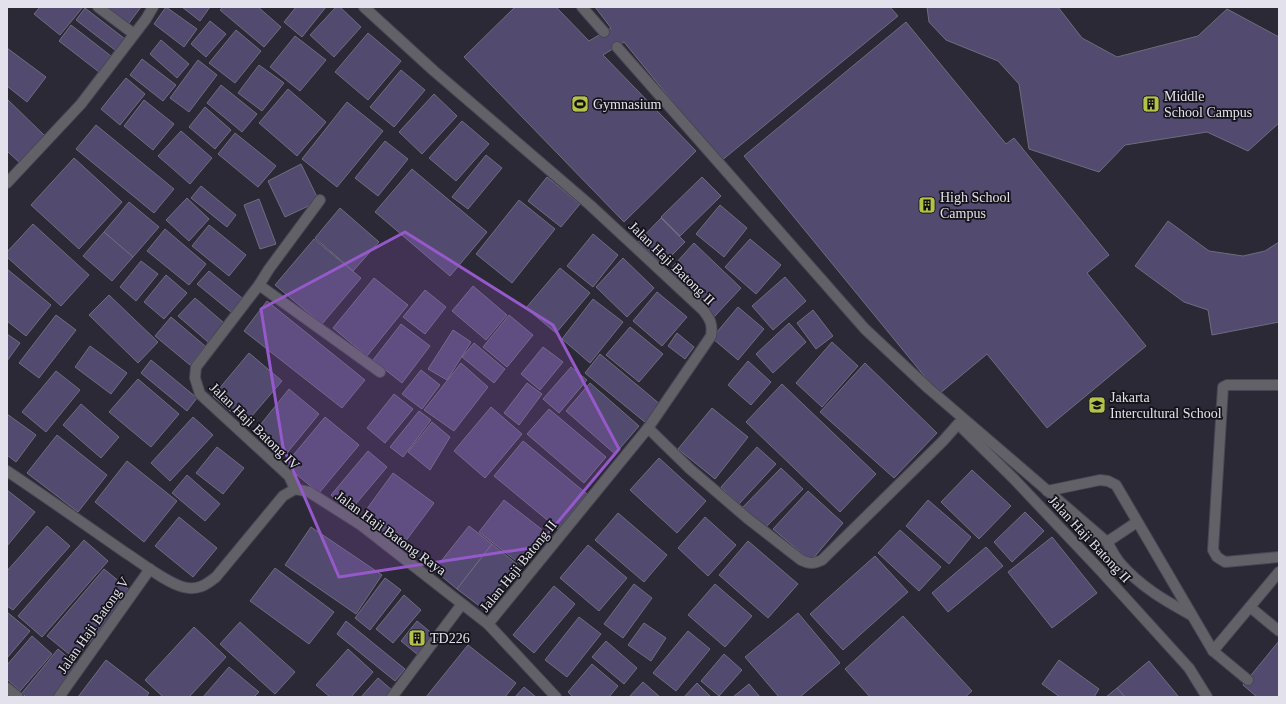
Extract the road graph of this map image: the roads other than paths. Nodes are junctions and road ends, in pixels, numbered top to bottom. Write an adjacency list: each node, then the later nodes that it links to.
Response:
1 (98, 7): 6 (street)
2 (153, 7): 6 (street)
3 (364, 7): 13 (street, Jalan Haji Batong II)
4 (582, 7): 5 (street)
5 (604, 32)
6 (134, 34): 8 (street)
7 (617, 47): 16 (street)
8 (7, 183)
9 (320, 200): 10 (street, Jalan Haji Batong IV)
10 (259, 285): 11 (street); 15 (street, Jalan Haji Batong IV)
11 (380, 372)
12 (1279, 385): 19 (street)
13 (648, 428): 25 (street, Jalan Haji Batong II); 34 (street, Jalan Haji Batong II)
14 (7, 471): 20 (street)
15 (295, 488): 20 (street); 22 (street, Jalan Haji Batong Raya)
16 (1047, 491): 17 (street); 18 (street)
17 (1137, 522): 18 (street); 24 (street)
18 (1107, 542): 24 (street)
19 (1279, 557)
20 (150, 569): 31 (street, Jalan Haji Batong V)
21 (1279, 572): 23 (street)
22 (462, 604): 25 (street, Jalan Haji Batong Raya); 32 (street)
23 (1250, 607): 26 (street); 27 (street)
24 (1191, 615): 27 (street)
25 (488, 624): 33 (street, Jalan Haji Batong Raya)
26 (1279, 631)
27 (1214, 652): 28 (street)
28 (1248, 680)
29 (7, 688): 30 (street)
30 (18, 697)
31 (60, 697)
32 (392, 697)
33 (556, 697)
34 (1207, 697)

